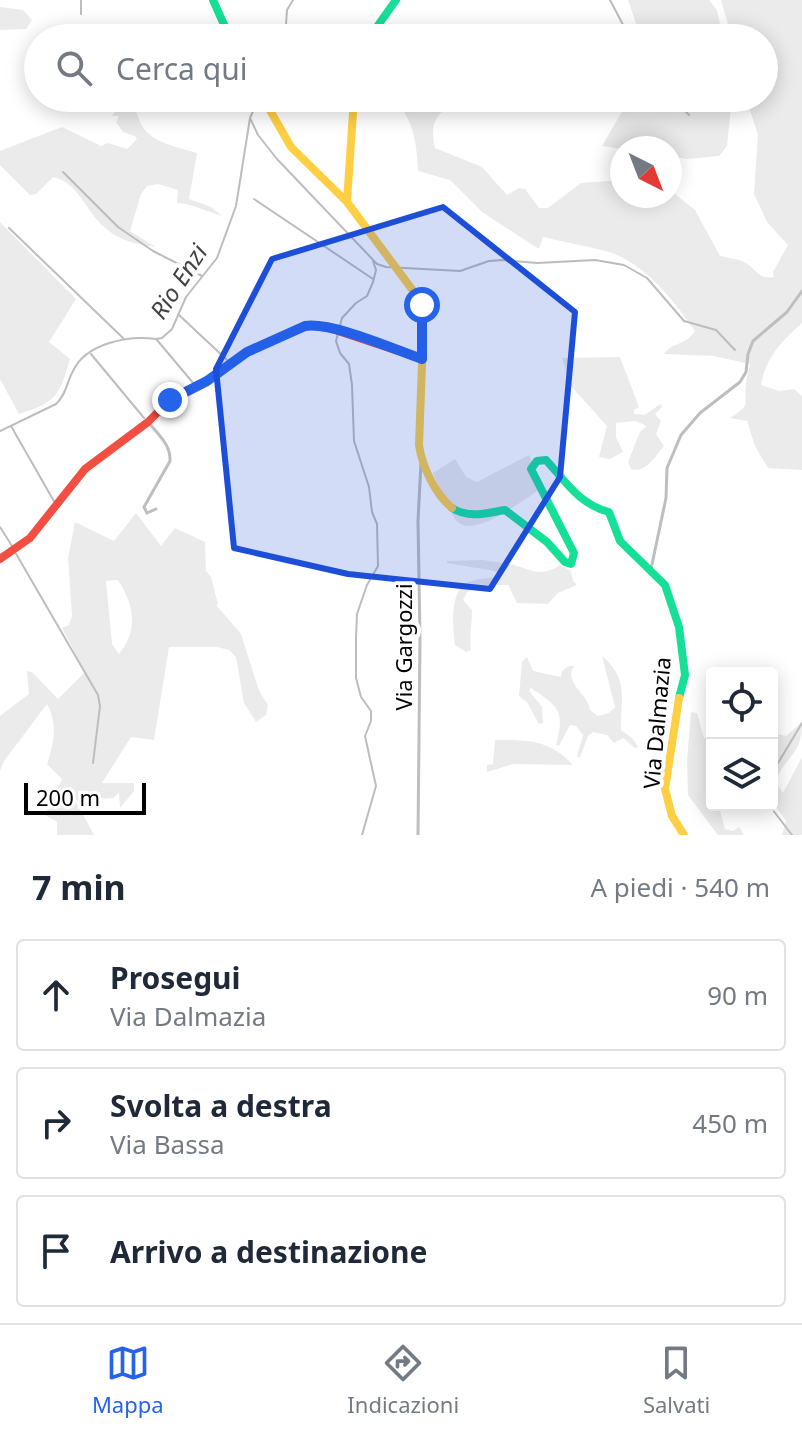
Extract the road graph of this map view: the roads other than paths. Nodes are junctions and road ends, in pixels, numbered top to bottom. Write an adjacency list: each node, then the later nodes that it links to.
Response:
1 (213, 0): 3 (main road)
2 (396, 0): 4 (main road)
3 (224, 24)
4 (379, 24)
5 (272, 112): 7 (main road, Via Dalmazia)
6 (353, 112): 7 (main road)
7 (347, 202): 9 (main road, Via Dalmazia)
8 (802, 291): 14 (street)
9 (422, 359): 10 (main road); 11 (main road, Via Dalmazia)
10 (148, 422): 12 (street); 13 (main road)
11 (421, 459): 14 (main road, Via Dalmazia); 15 (street, Via Gargozzi)
12 (156, 509)
13 (0, 559)
14 (651, 569): 16 (main road, Via Dalmazia)
15 (418, 835)
16 (684, 835)

